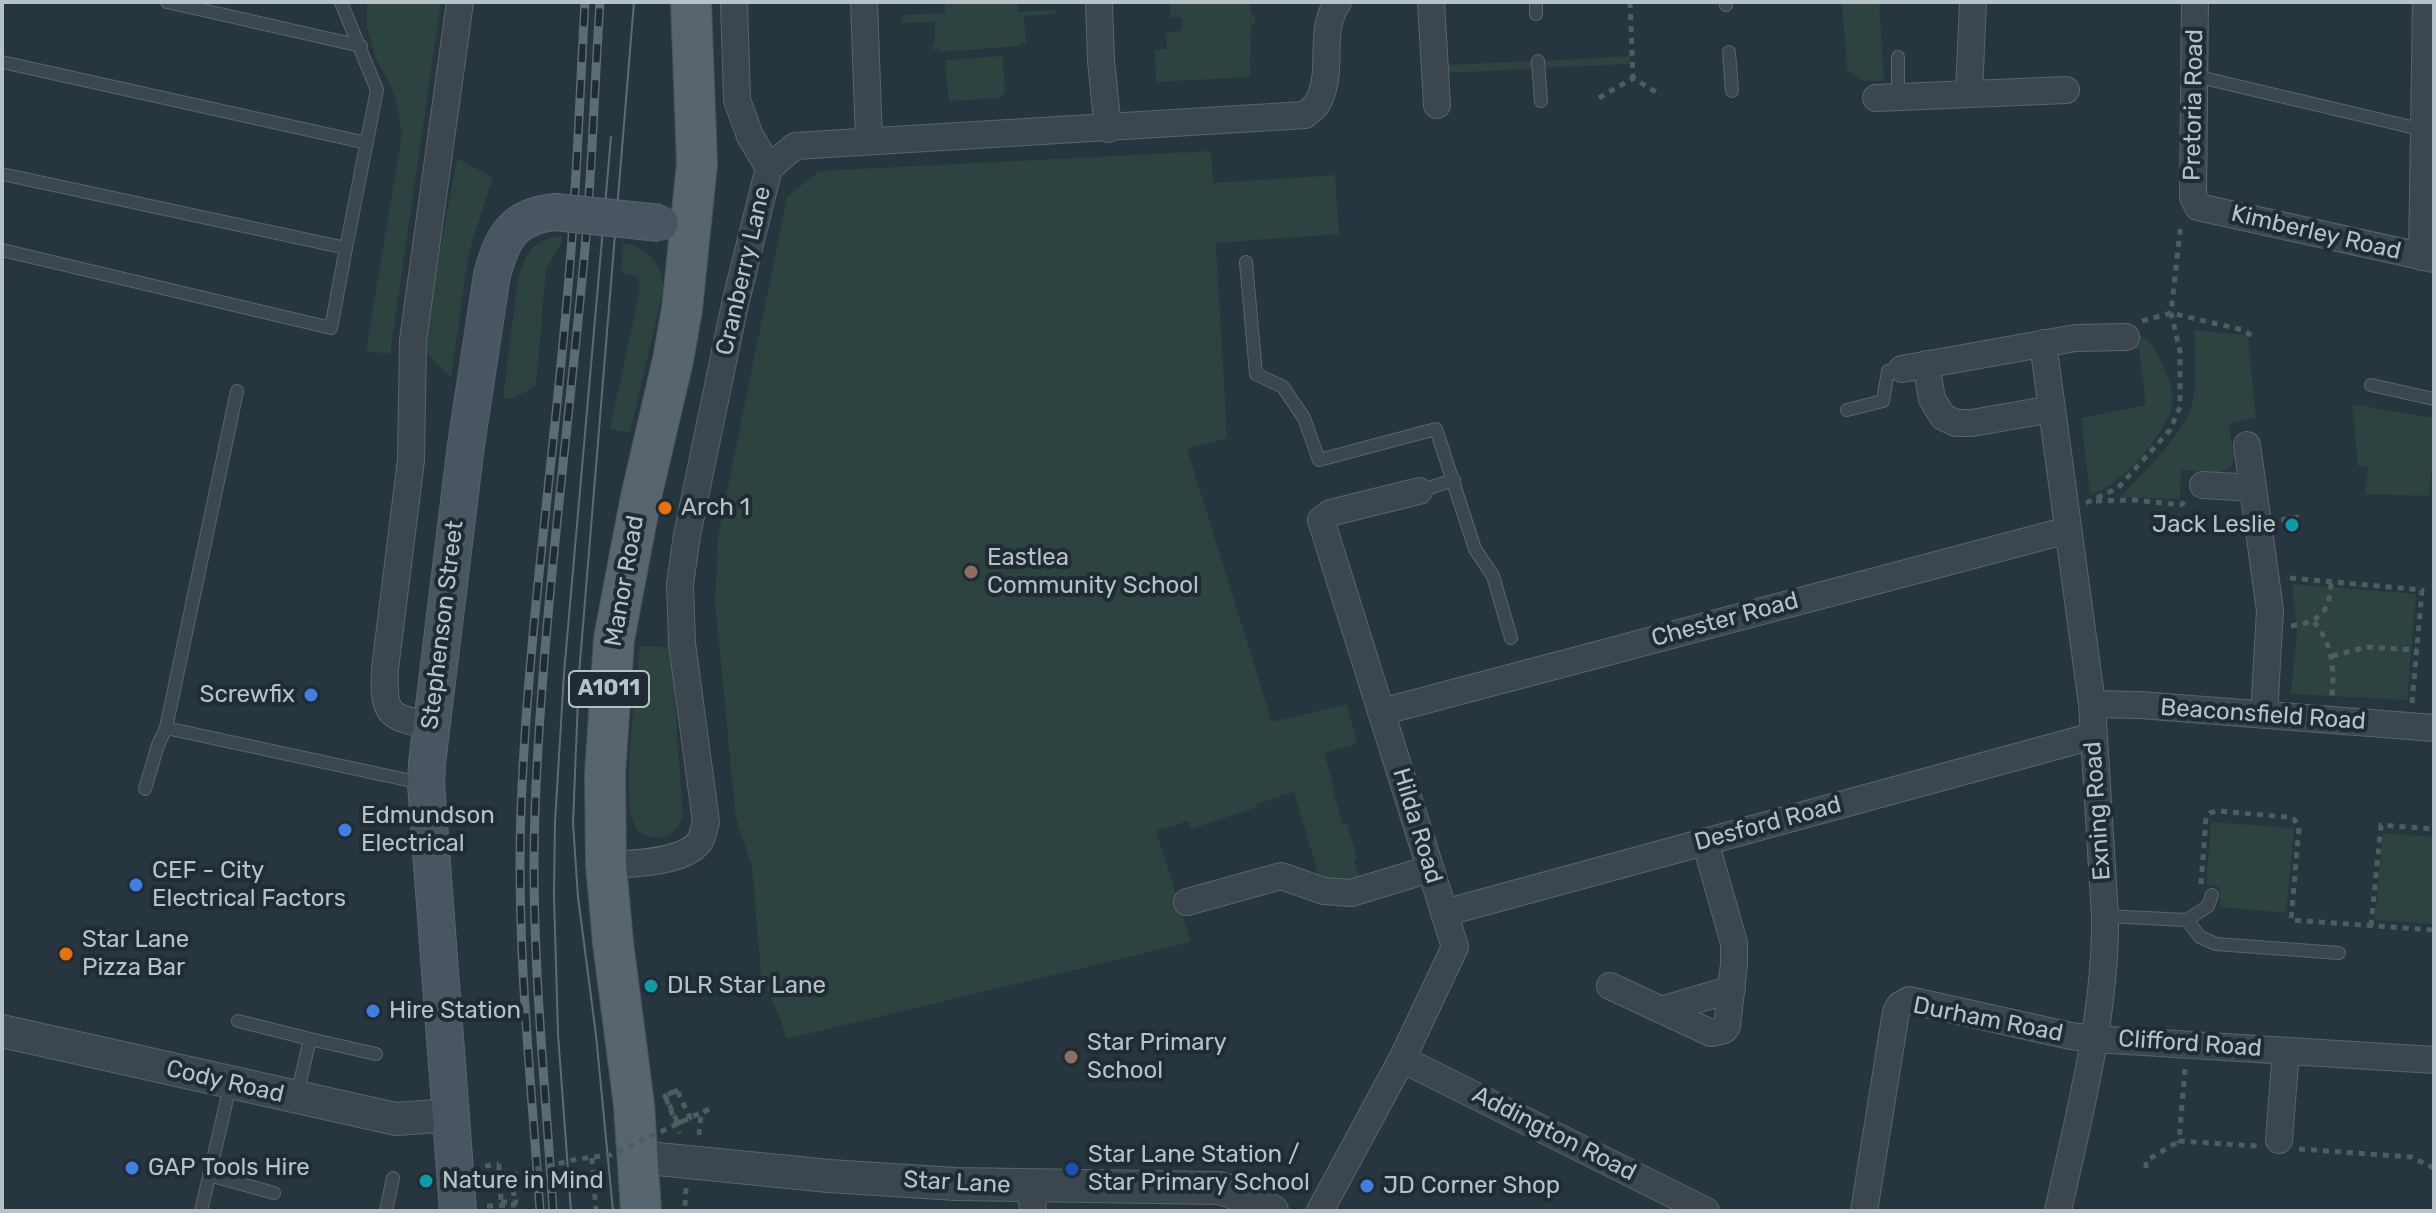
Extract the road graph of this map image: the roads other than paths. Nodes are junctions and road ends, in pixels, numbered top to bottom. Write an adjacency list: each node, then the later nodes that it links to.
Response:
1 (167, 2): 13 (lane)
2 (341, 2): 13 (lane)
3 (460, 2): 55 (street)
4 (691, 2): 32 (main road, Manor Road / A1011)
5 (734, 2): 29 (street)
6 (864, 2): 27 (street)
7 (1099, 2): 25 (street)
8 (1338, 2): 25 (street, Cranberry Lane)
9 (1431, 2): 24 (street)
10 (1973, 2): 21 (street)
11 (2195, 2): 18 (street, Pretoria Road)
12 (2426, 2): 26 (street)
13 (361, 46): 28 (lane)
14 (1729, 52): 20 (lane)
15 (1898, 57): 22 (lane)
16 (1538, 61): 23 (lane)
17 (2, 62): 28 (lane)
18 (2195, 76): 26 (lane); 31 (street, Pretoria Road)
19 (2066, 90): 21 (street)
20 (1732, 91)
21 (1969, 93): 22 (street)
22 (1887, 97)
23 (1541, 101)
24 (1437, 105)
25 (1108, 129): 27 (street, Cranberry Lane)
26 (2424, 130): 35 (street)
27 (869, 141): 29 (street, Cranberry Lane)
28 (367, 143): 33 (lane)
29 (769, 168): 62 (street, Cranberry Lane)
30 (2, 174): 33 (lane)
31 (2198, 207): 35 (street, Kimberley Road)
32 (675, 225): 55 (main road, Stephenson Street, bridge); 62 (main road, Manor Road / A1011)
33 (346, 248): 34 (lane)
34 (2, 250)
35 (2428, 258)
36 (1246, 262): 46 (lane)
37 (2130, 330): 38 (street)
38 (2043, 343): 39 (street); 43 (street, Exning Road)
39 (1914, 366): 43 (street); 44 (lane)
40 (2371, 385): 42 (lane)
41 (237, 391): 56 (lane)
42 (2434, 399)
43 (2052, 409): 50 (street, Exning Road)
44 (1847, 410)
45 (2247, 445): 48 (street)
46 (1454, 480): 49 (lane); 51 (lane)
47 (2203, 485): 48 (street)
48 (2253, 488): 54 (street)
49 (1419, 491): 53 (street, Hilda Road)
50 (2075, 513): 52 (street, Exning Road); 53 (street, Chester Road)
51 (1511, 638)
52 (2092, 704): 54 (street, Beaconsfield Road); 58 (street, Exning Road)
53 (1381, 712): 63 (street, Hilda Road)
54 (2264, 715): 57 (street, Beaconsfield Road)
55 (430, 725): 59 (main road, Stephenson Street)
56 (166, 728): 59 (lane); 60 (lane)
57 (2434, 728)
58 (2093, 736): 61 (street, Desford Road); 67 (street, Exning Road)
59 (426, 784): 83 (main road, Stephenson Street)
60 (145, 789)
61 (1705, 841): 66 (street, Desford Road); 71 (street)
62 (606, 865): 85 (main road, Manor Road / A1011)
63 (1430, 869): 65 (street); 66 (street, Hilda Road)
64 (2212, 895): 68 (lane)
65 (1187, 902)
66 (1444, 913): 79 (street, Hilda Road)
67 (2105, 916): 68 (lane); 76 (street, Exning Road)
68 (2187, 920): 69 (lane)
69 (2339, 953)
70 (1610, 986): 72 (street)
71 (1732, 989): 72 (street); 72 (street)
72 (1661, 1010)
73 (238, 1021): 75 (lane)
74 (2, 1031): 81 (street, Cody Road)
75 (310, 1039): 78 (lane); 82 (lane)
76 (2095, 1039): 77 (street, Clifford Road); 97 (street, Durham Road); 98 (street, Exning Road)
77 (2286, 1051): 80 (street, Clifford Road); 84 (street, Clifford Road)
78 (376, 1054)
79 (1402, 1059): 95 (street, Hilda Road); 96 (street, Addington Road)
80 (2434, 1060)
81 (231, 1082): 82 (street, Cody Road); 86 (lane)
82 (296, 1098): 83 (street, Cody Road)
83 (450, 1115): 90 (main road, Stephenson Street)
84 (2279, 1140)
85 (638, 1157): 89 (street, Star Lane); 93 (main road, Manor Road / A1011)
86 (209, 1175): 88 (lane); 91 (lane)
87 (393, 1178): 92 (lane)
88 (274, 1193)
89 (1032, 1199): 94 (street, Star Lane)
90 (473, 1209)
91 (201, 1211)
92 (386, 1211)
93 (641, 1211)
94 (1272, 1211)
95 (1320, 1211)
96 (1706, 1211)
97 (1864, 1211)
98 (2058, 1211)

